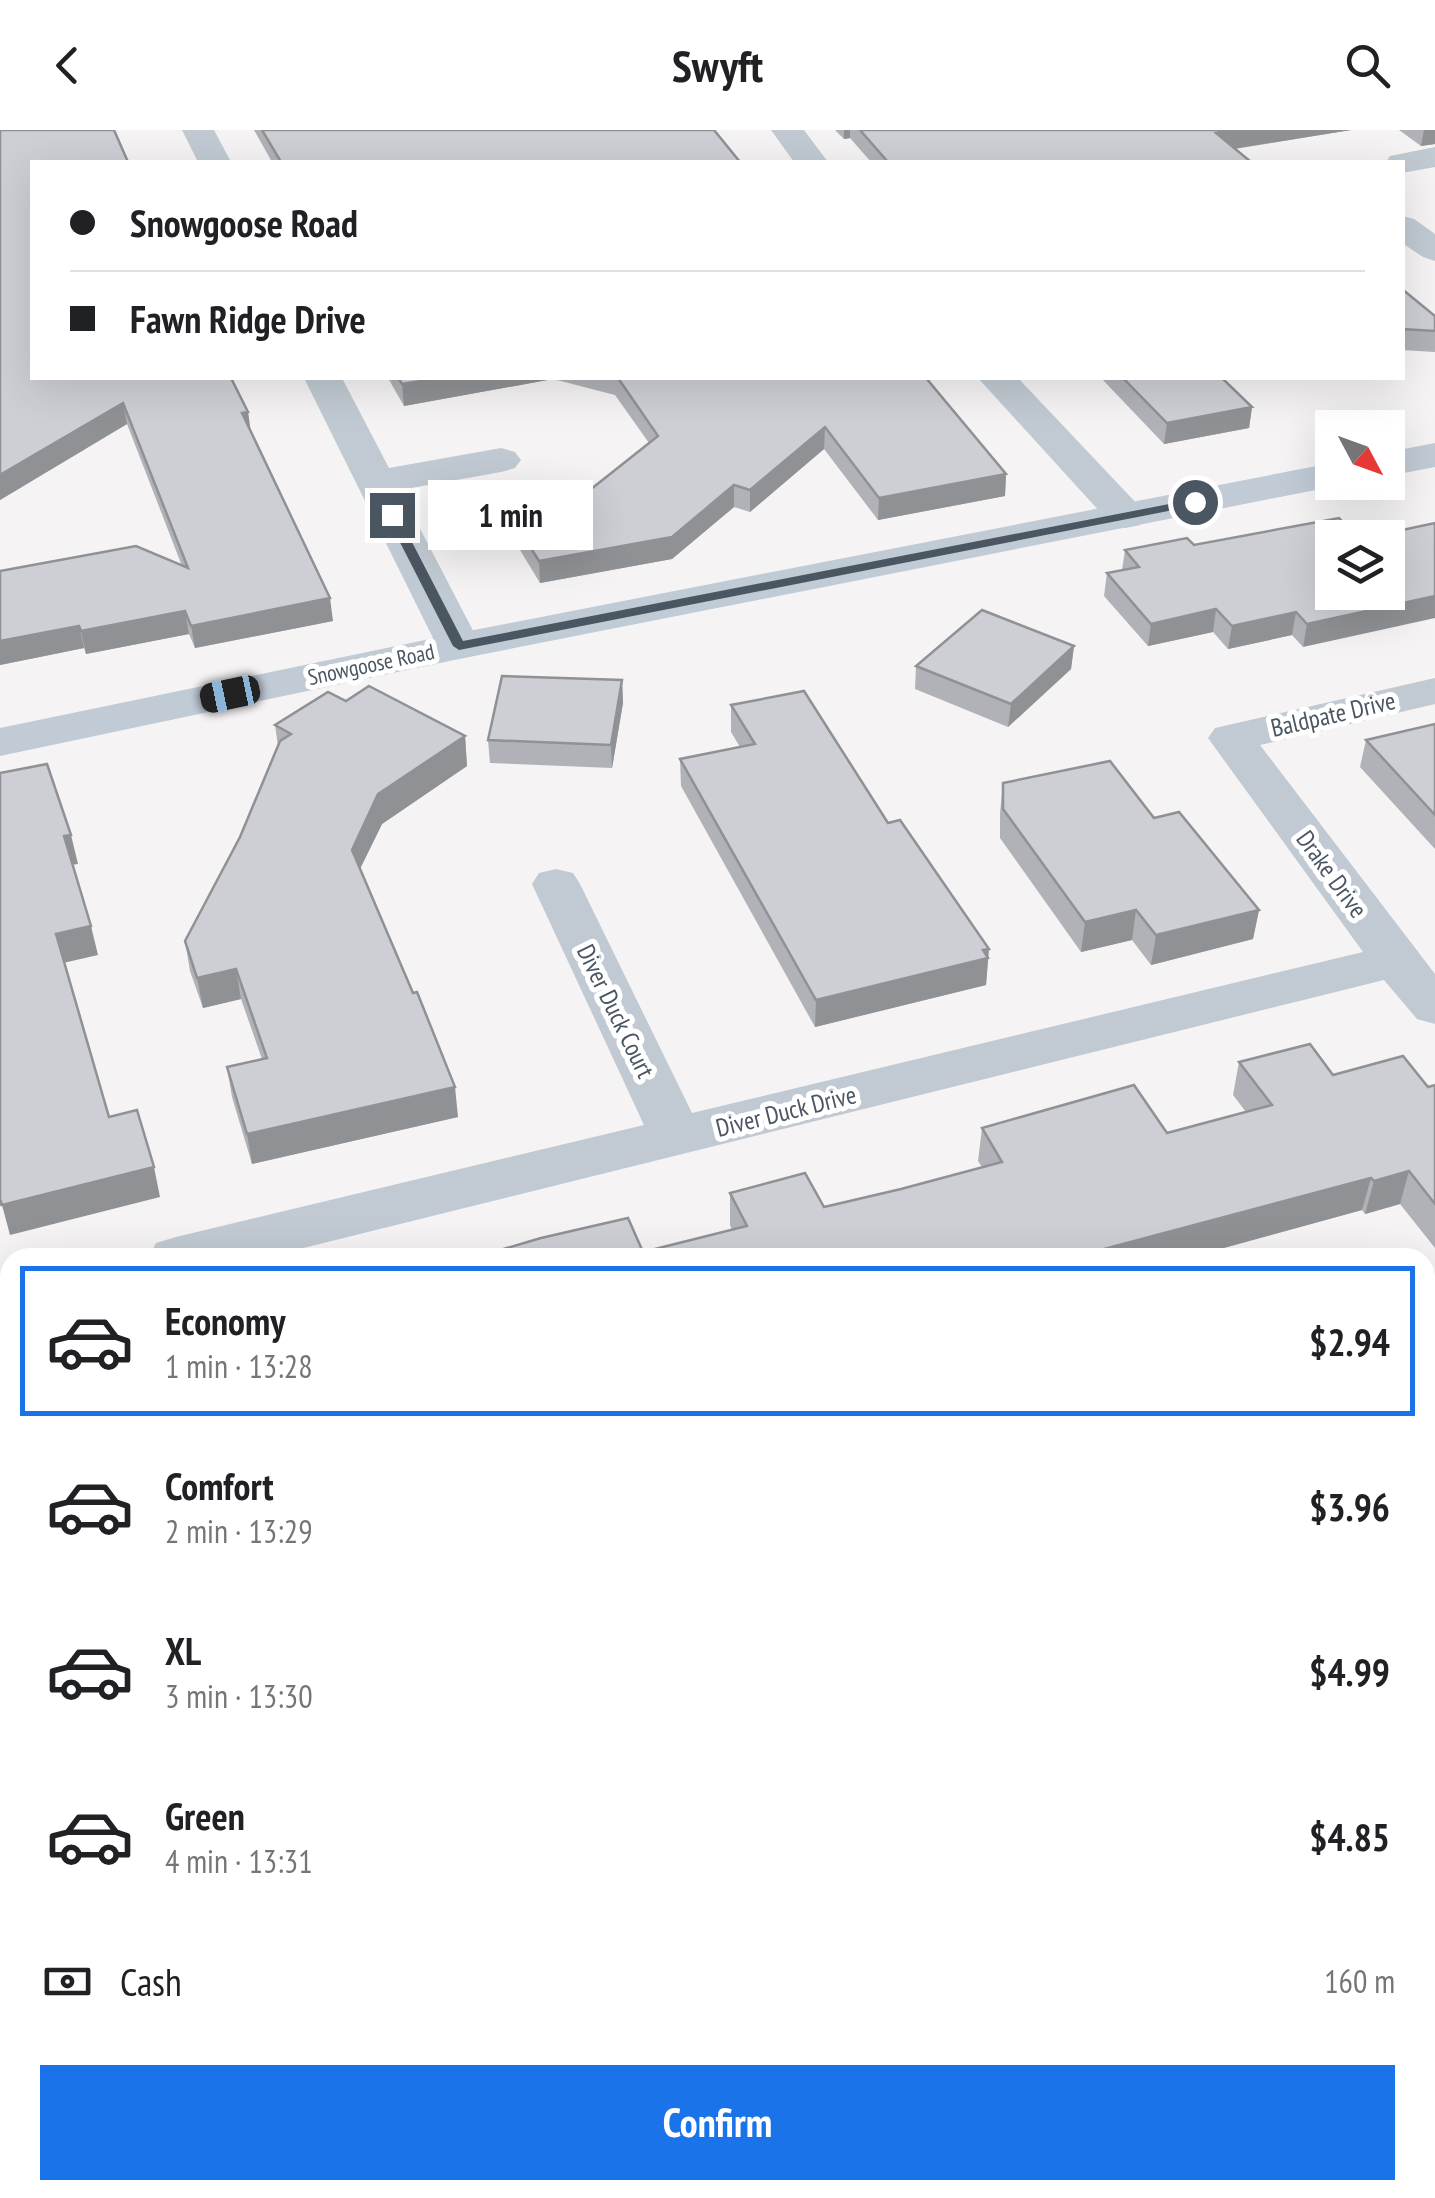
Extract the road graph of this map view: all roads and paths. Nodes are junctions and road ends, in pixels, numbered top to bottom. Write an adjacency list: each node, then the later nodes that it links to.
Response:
1 (198, 130): 4 (street)
2 (787, 130): 5 (street)
3 (1435, 157): 6 (street)
4 (213, 160)
5 (810, 160)
6 (1405, 162)
7 (1405, 228): 8 (street)
8 (1435, 250)
9 (324, 380): 15 (street)
10 (998, 380): 16 (street)
11 (1435, 455): 13 (street)
12 (501, 460): 15 (street)
13 (1405, 461)
14 (1315, 478): 16 (street, Snowgoose Road)
15 (376, 482): 17 (street)
16 (1126, 516): 17 (street, Snowgoose Road)
17 (459, 646): 20 (street, Snowgoose Road)
18 (1435, 691): 19 (street, Baldpate Drive)
19 (1231, 738): 22 (street, Drake Drive)
20 (0, 742)
21 (556, 884): 24 (street, Diver Duck Court)
22 (1396, 961): 23 (street, Drake Drive); 24 (street, Diver Duck Drive)
23 (1435, 1007)
24 (677, 1138): 25 (street, Diver Duck Drive)
25 (218, 1248)

